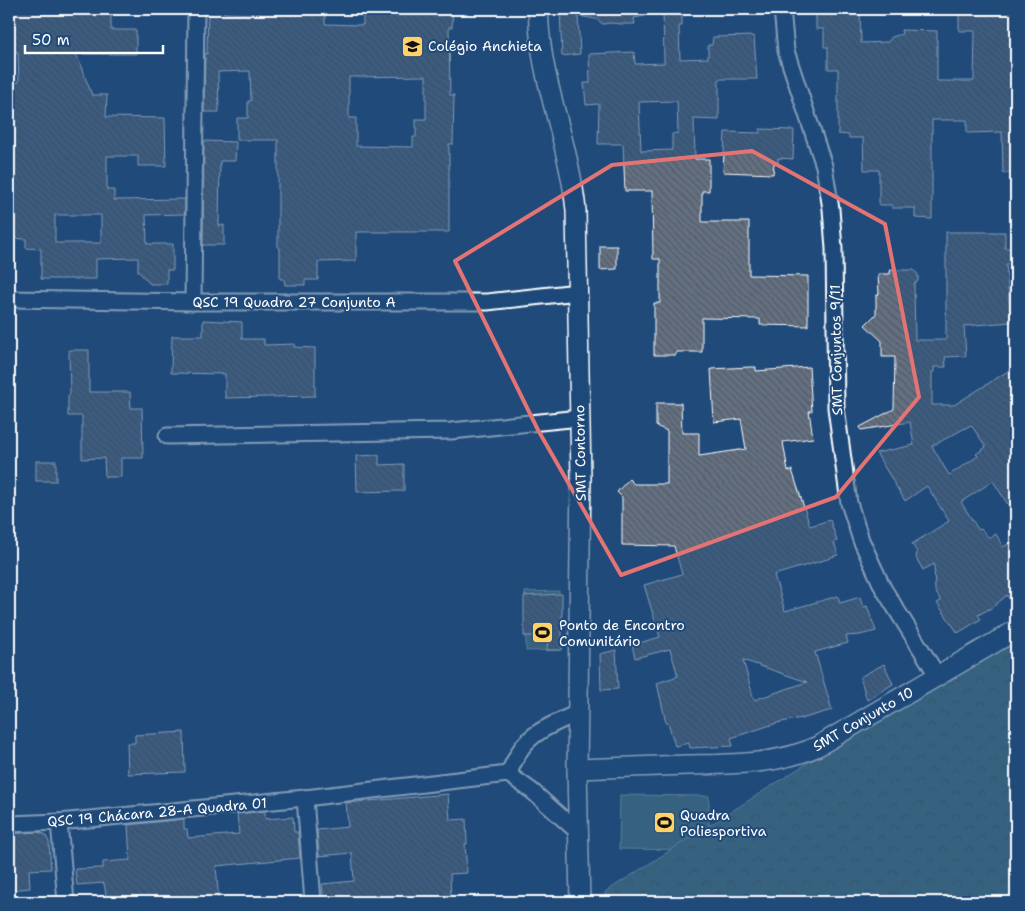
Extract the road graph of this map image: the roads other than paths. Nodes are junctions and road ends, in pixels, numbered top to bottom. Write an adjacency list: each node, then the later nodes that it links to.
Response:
1 (196, 9): 6 (street)
2 (538, 9): 4 (street, SMT Contorno)
3 (782, 9): 10 (street, SMT Conjuntos 9/11)
4 (578, 292): 6 (street, QSC 19 Quadra 27 Conjunto A); 7 (street, SMT Contorno)
5 (9, 299): 6 (street, QSC 19 Quadra 27 Conjunto A)
6 (193, 302)
7 (580, 418): 8 (street); 11 (street, SMT Contorno)
8 (167, 436)
9 (1016, 630): 10 (street, SMT Conjunto 10)
10 (937, 675): 12 (street, SMT Conjunto 10)
11 (577, 713): 12 (street, SMT Contorno); 13 (street)
12 (577, 769): 17 (street, SMT Contorno)
13 (508, 774): 14 (street, QSC 19 Chácara 28-A Quadra 01); 17 (street)
14 (305, 798): 15 (street, QSC 19 Chácara 28-A Quadra 01); 19 (street)
15 (59, 822): 16 (street, QSC 19 Chácara 28-A Quadra 01); 18 (street)
16 (9, 824)
17 (579, 833): 20 (street, SMT Contorno)
18 (66, 902)
19 (313, 902)
20 (580, 902)

